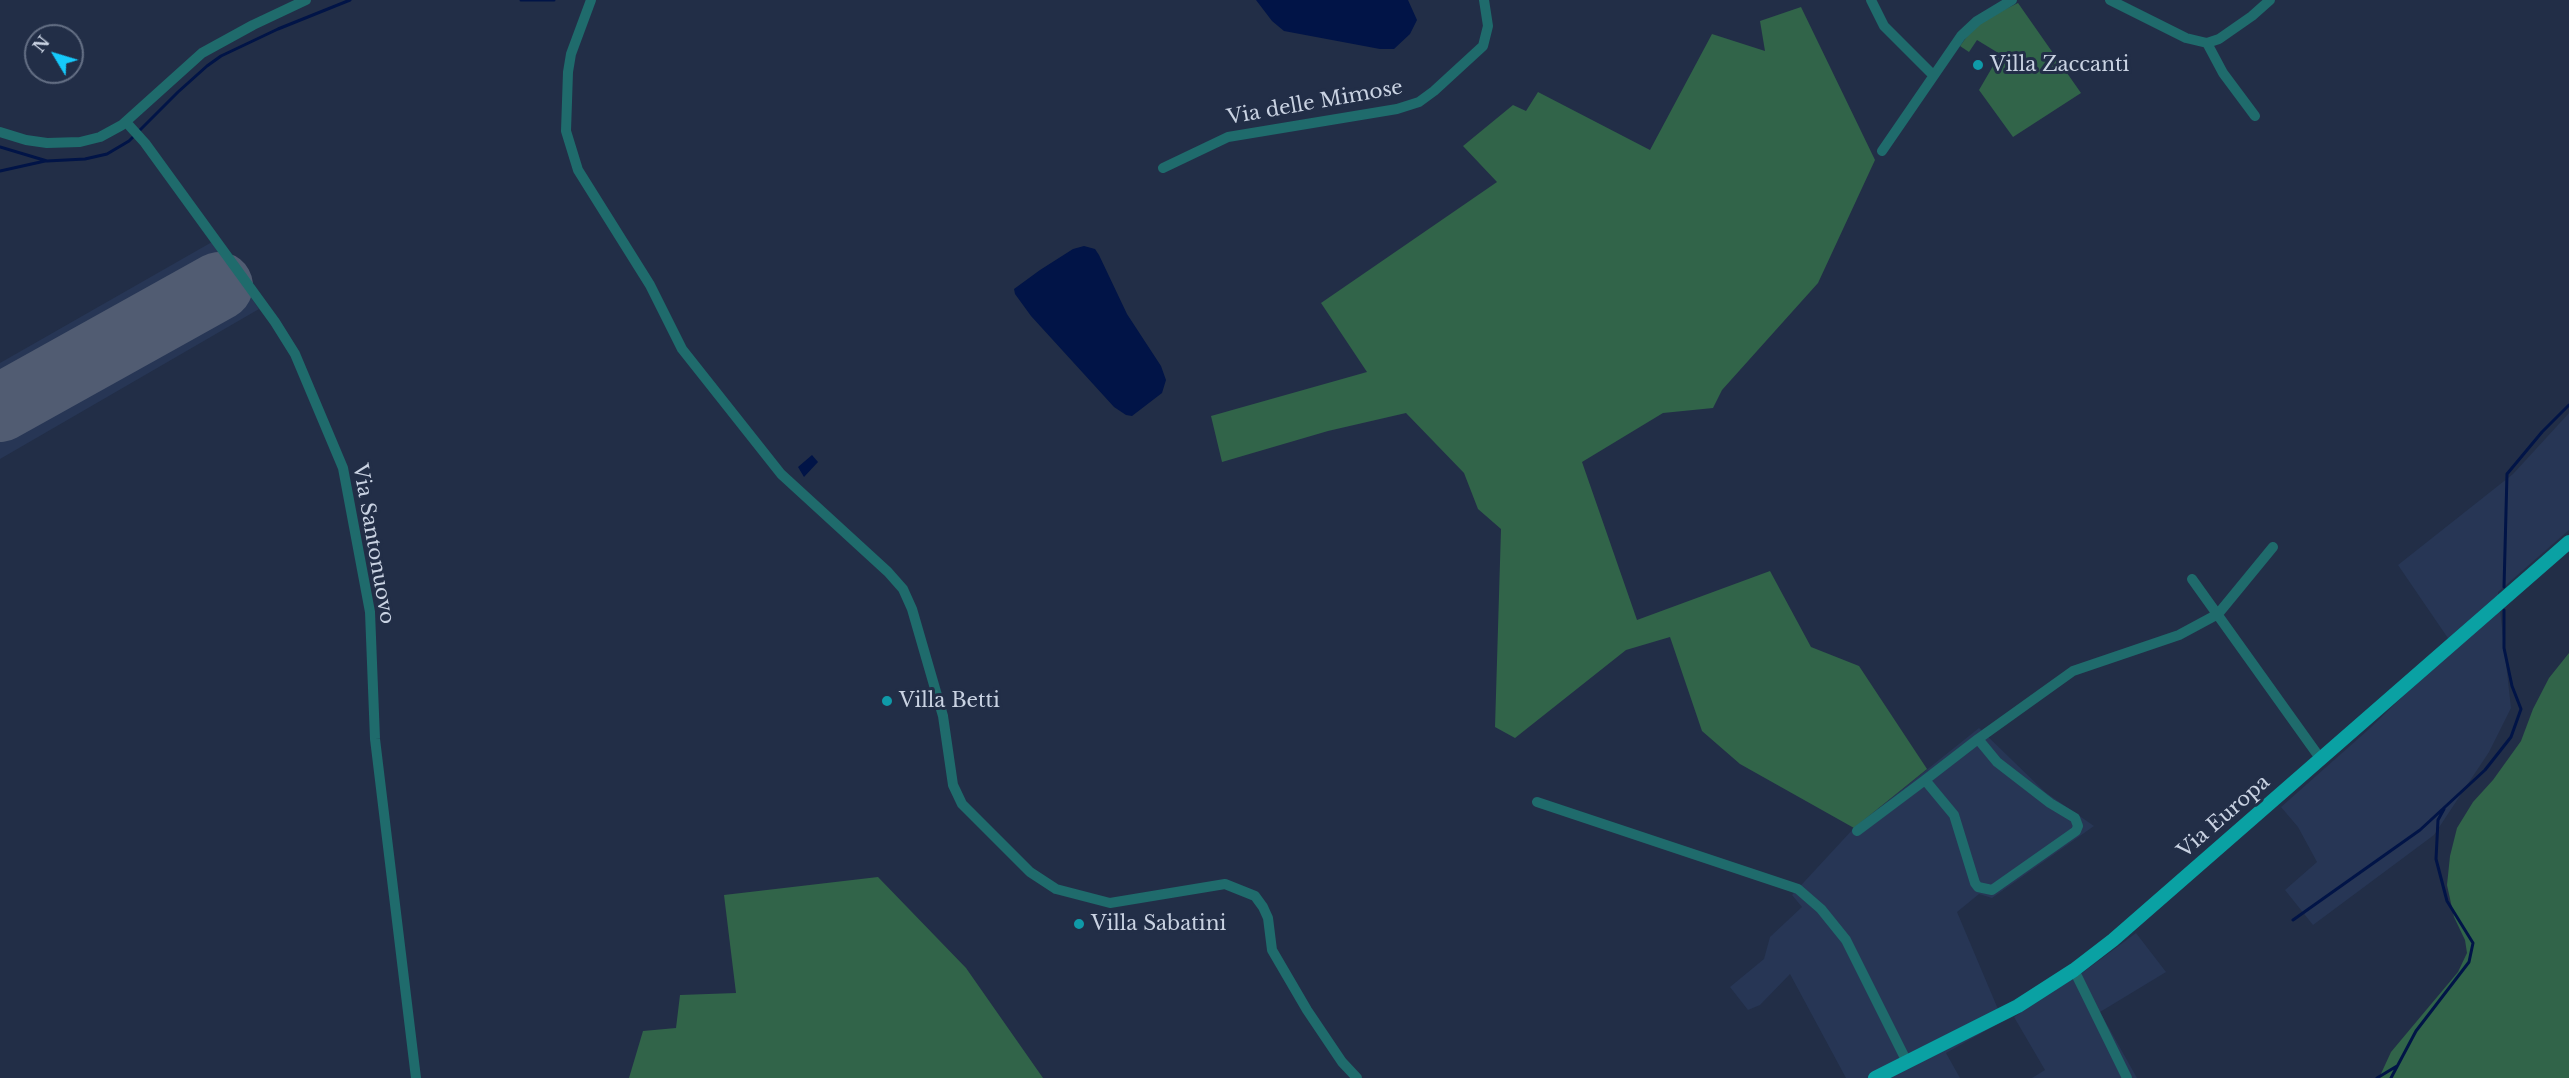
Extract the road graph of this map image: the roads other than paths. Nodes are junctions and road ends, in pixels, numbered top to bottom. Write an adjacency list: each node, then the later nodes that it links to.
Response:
1 (306, 0): 11 (street)
2 (1484, 0): 14 (street, Via delle Mimose)
3 (1870, 0): 9 (street)
4 (2012, 0): 9 (street)
5 (2110, 0): 8 (street)
6 (2270, 0): 8 (street)
7 (591, 2): 27 (street)
8 (2207, 43): 10 (street)
9 (1933, 75): 13 (street)
10 (2254, 116)
11 (128, 124): 12 (street); 26 (street, Via Santonuovo)
12 (0, 132)
13 (1882, 151)
14 (1163, 168)
15 (2569, 542): 20 (main road, Via Europa)
16 (2273, 547): 18 (street)
17 (2192, 579): 18 (street)
18 (2218, 614): 19 (street); 20 (street)
19 (1978, 739): 21 (street); 21 (street)
20 (2320, 758): 24 (main road, Via Europa)
21 (1925, 780): 23 (street)
22 (1537, 802): 25 (street)
23 (1857, 831)
24 (2074, 970): 25 (main road, Via Europa); 29 (street)
25 (1907, 1062): 28 (main road, Via Europa)
26 (416, 1078)
27 (1357, 1078)
28 (1875, 1078)
29 (2127, 1078)

